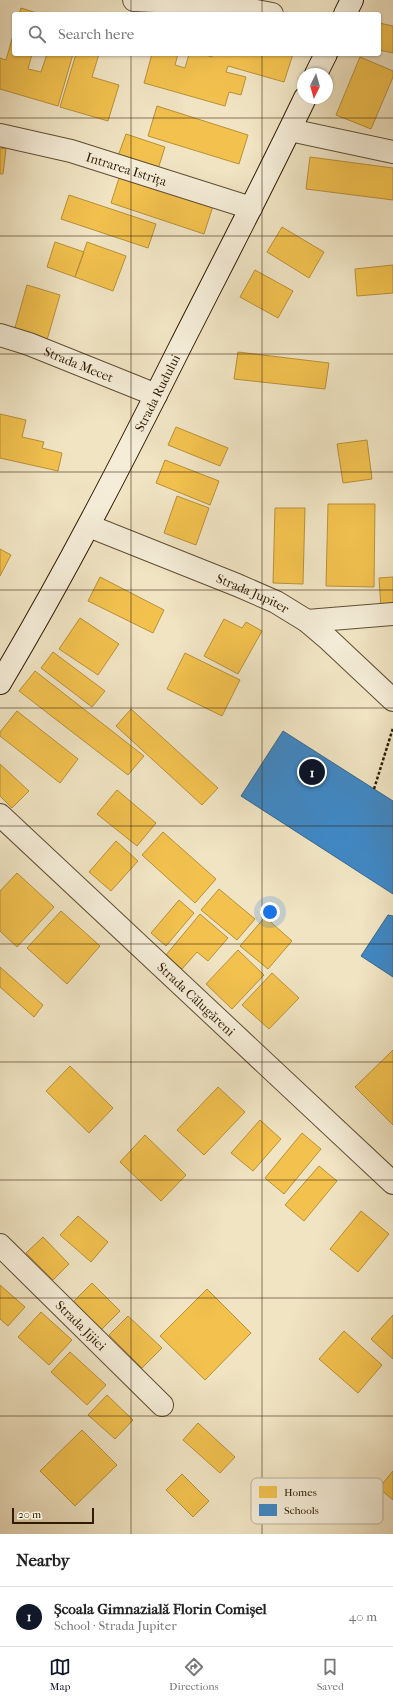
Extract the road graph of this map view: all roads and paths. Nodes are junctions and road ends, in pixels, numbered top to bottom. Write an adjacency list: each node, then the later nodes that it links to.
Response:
1 (134, 0): 3 (street)
2 (352, 0): 4 (street)
3 (261, 12)
4 (346, 12)
5 (325, 56): 6 (street)
6 (319, 68)
7 (302, 104): 8 (street, Strada Rudului)
8 (290, 130): 10 (street); 11 (street, Strada Rudului)
9 (0, 135): 11 (street, Intrarea Istrița)
10 (393, 152)
11 (251, 208): 13 (street, Strada Rudului)
12 (0, 335): 13 (street, Strada Mecet)
13 (156, 395): 14 (street, Strada Rudului)
14 (88, 526): 16 (street, Strada Jupiter); 17 (street, Strada Rudului)
15 (393, 614): 16 (street)
16 (307, 621): 18 (street, Strada Jupiter)
17 (0, 683)
18 (393, 700)
19 (393, 728): 20 (path)
20 (374, 789)
21 (0, 815): 22 (street, Strada Călugăreni)
22 (393, 1183)
23 (0, 1245): 24 (street, Strada Jijiei)
24 (162, 1405)

